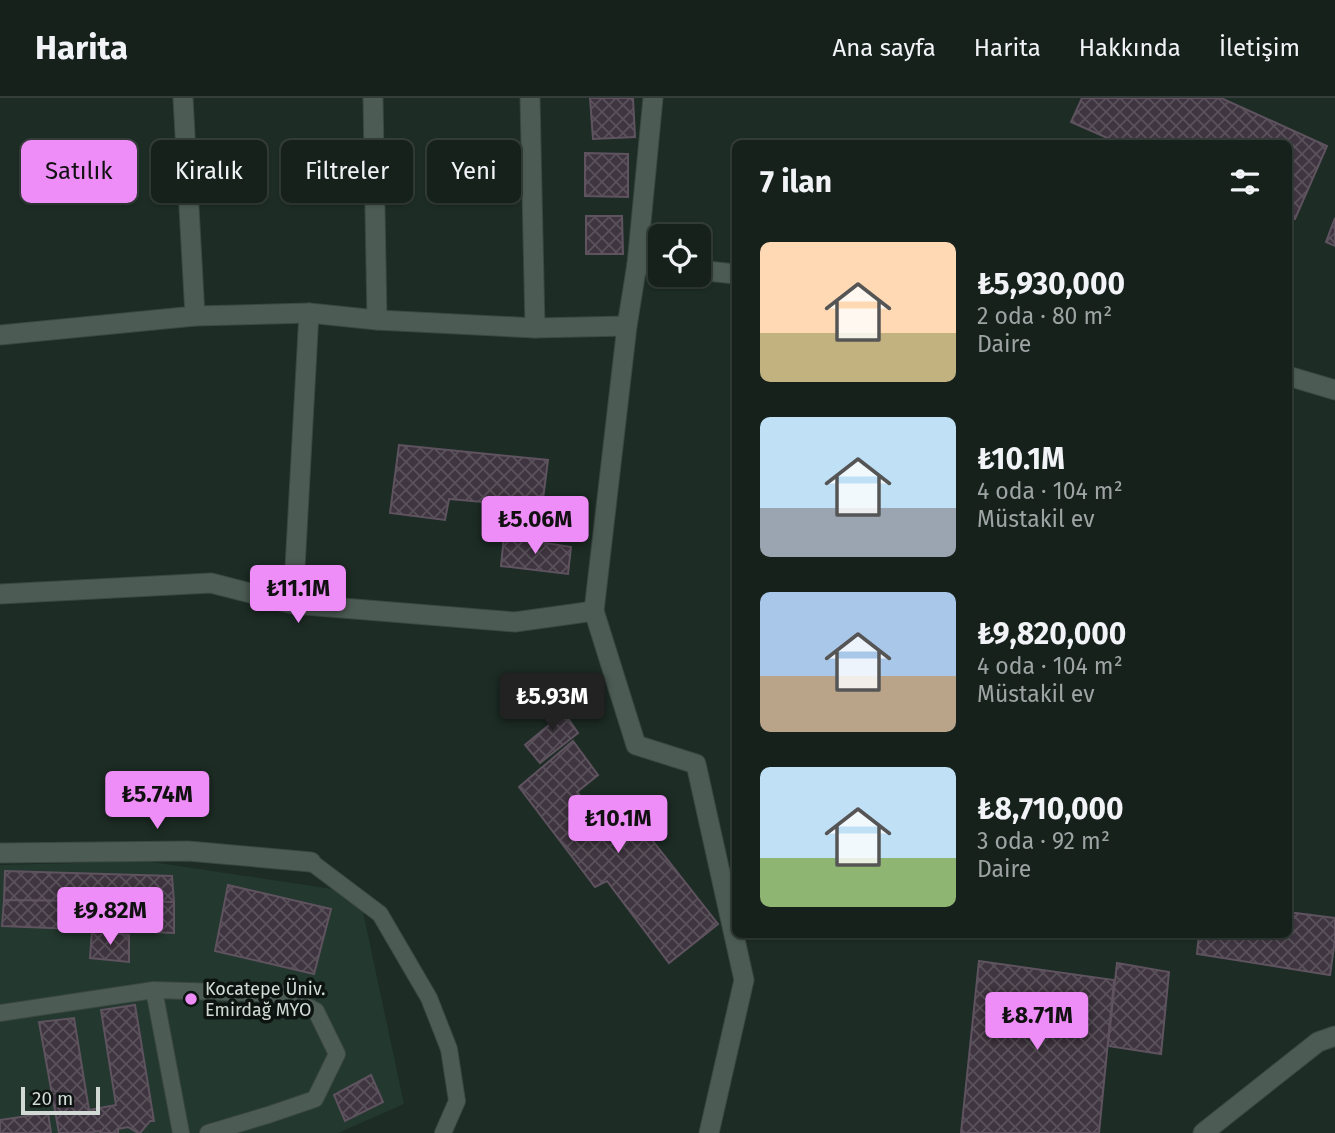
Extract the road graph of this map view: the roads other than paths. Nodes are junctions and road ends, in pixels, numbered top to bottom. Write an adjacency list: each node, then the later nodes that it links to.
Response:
1 (183, 98): 10 (street)
2 (373, 98): 11 (street)
3 (530, 98): 13 (street)
4 (653, 98): 5 (street)
5 (637, 264): 6 (street); 12 (street)
6 (648, 265)
7 (711, 271): 8 (street)
8 (732, 274)
9 (309, 313): 10 (street); 11 (street); 18 (street)
10 (195, 316): 14 (street)
11 (377, 320): 13 (street)
12 (627, 326): 13 (street); 19 (street)
13 (535, 328)
14 (0, 335)
15 (1292, 377): 16 (street)
16 (1335, 390)
17 (0, 594): 18 (street)
18 (293, 604): 19 (street)
19 (594, 611): 22 (street)
20 (0, 853): 21 (street)
21 (311, 862): 29 (lane)
22 (732, 926)
23 (735, 938): 30 (street)
24 (154, 990): 25 (lane); 27 (lane); 28 (lane)
25 (0, 1013)
26 (1335, 1036): 31 (street)
27 (181, 1133)
28 (208, 1133)
29 (443, 1133)
30 (709, 1133)
31 (1203, 1133)

